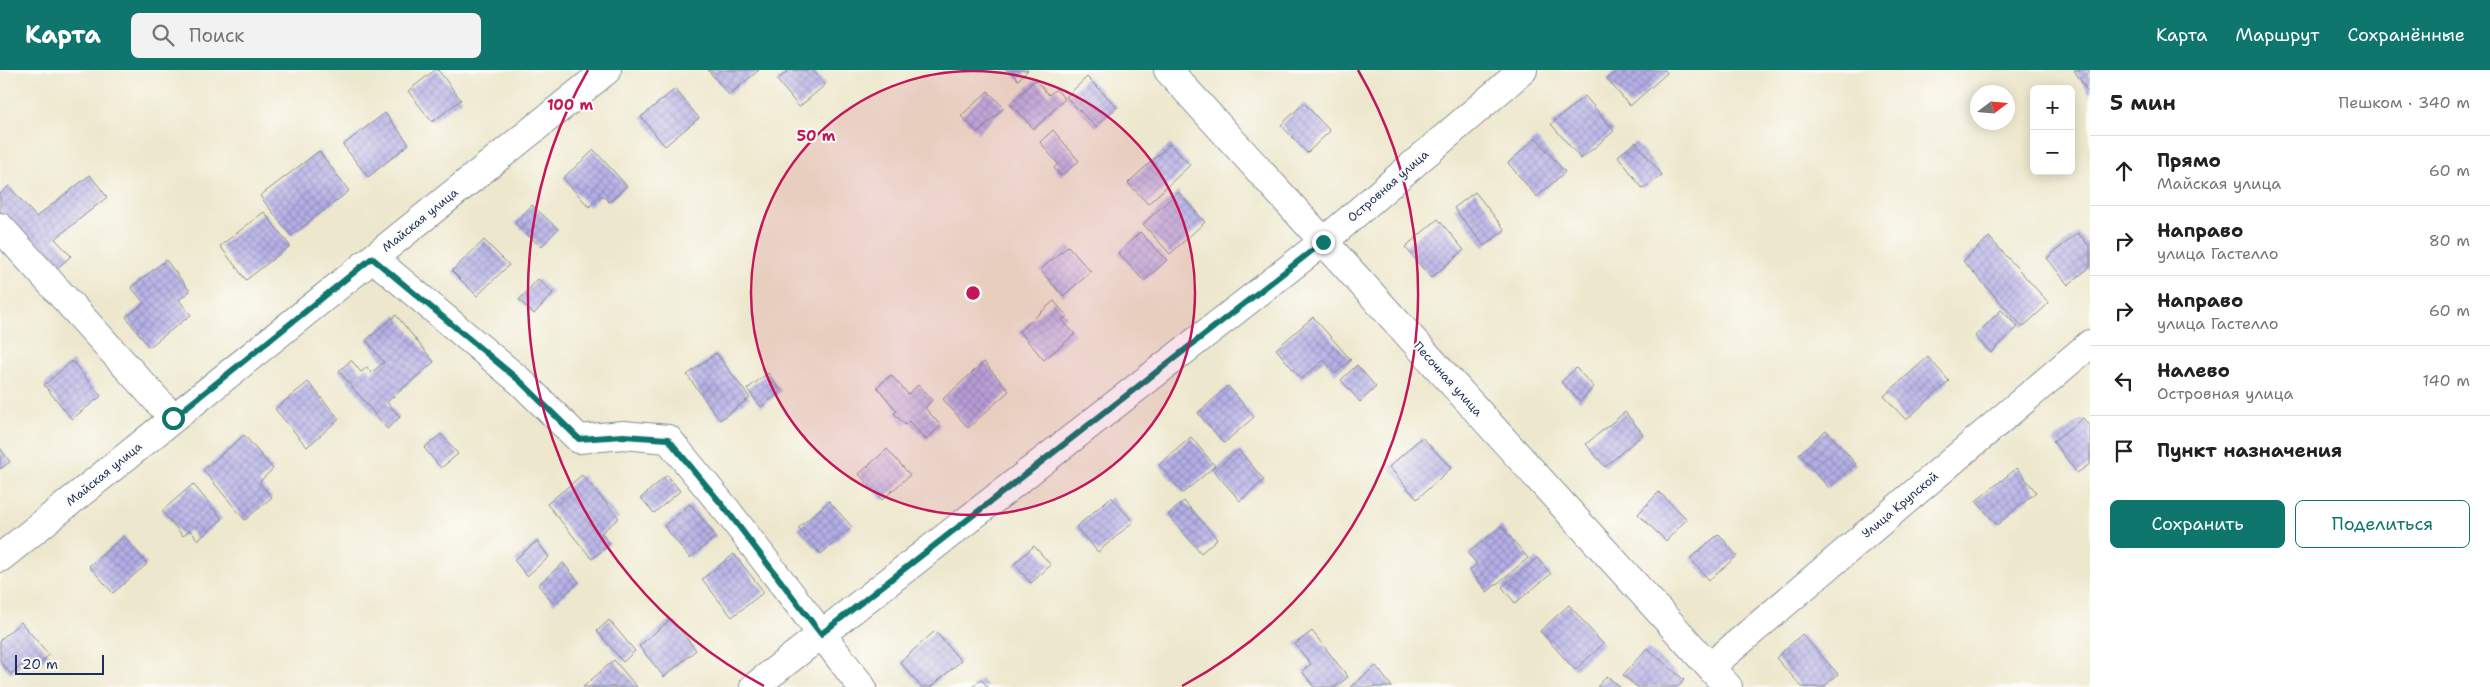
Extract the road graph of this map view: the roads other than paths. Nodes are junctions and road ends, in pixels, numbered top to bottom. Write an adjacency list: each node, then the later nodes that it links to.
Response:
1 (607, 70): 6 (street, Майская улица)
2 (1168, 70): 5 (street, Песочная улица)
3 (1523, 70): 5 (street, Островная улица)
4 (0, 227): 8 (street)
5 (1323, 242): 10 (street, Островная улица); 11 (street, Песочная улица)
6 (372, 258): 8 (street, Майская улица); 10 (street)
7 (2090, 344): 11 (street, Улица Крупской)
8 (173, 418): 9 (street, Майская улица)
9 (0, 558)
10 (821, 634): 12 (street, Островная улица); 13 (street)
11 (1711, 666): 14 (street, Песочная улица)
12 (754, 687)
13 (862, 687)
14 (1728, 687)

